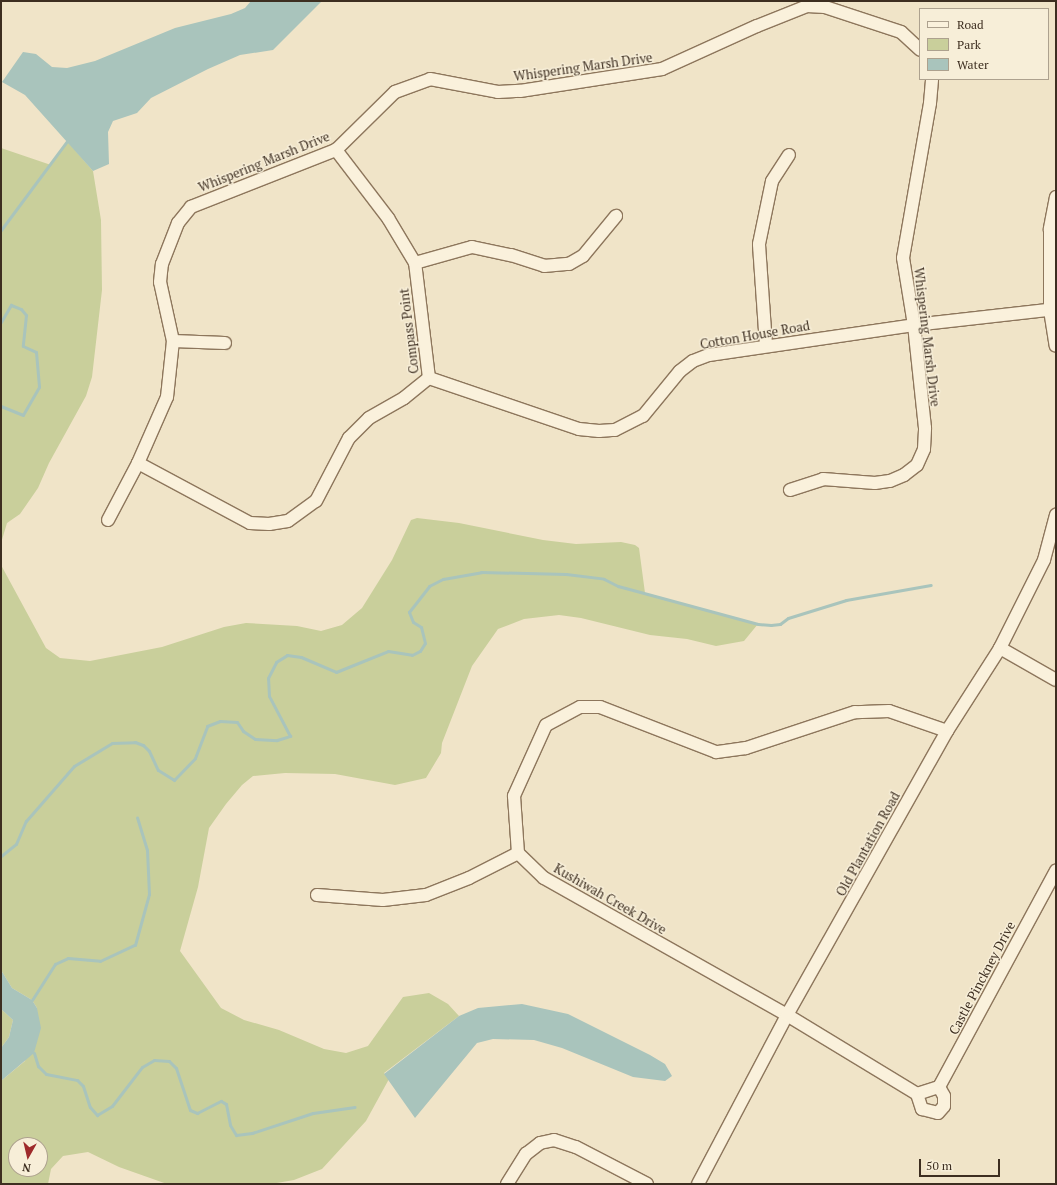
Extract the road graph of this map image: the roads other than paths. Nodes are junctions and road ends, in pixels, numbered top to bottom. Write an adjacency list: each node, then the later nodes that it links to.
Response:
1 (919, 49): 3 (street, Whispering Marsh Drive)
2 (932, 80): 9 (street, Whispering Marsh Drive)
3 (336, 150): 7 (street, Compass Point); 10 (street, Whispering Marsh Drive)
4 (789, 155): 12 (street)
5 (1056, 197): 8 (street)
6 (616, 216): 7 (street)
7 (415, 262): 14 (street, Compass Point)
8 (1053, 310): 9 (street, Cotton House Road); 13 (street)
9 (914, 325): 12 (street, Cotton House Road); 16 (street, Whispering Marsh Drive)
10 (173, 341): 11 (street); 15 (street, Whispering Marsh Drive)
11 (226, 343)
12 (766, 345): 14 (street, Cotton House Road)
13 (1056, 346)
14 (429, 378): 15 (street, Compass Point)
15 (138, 463): 18 (street, Whispering Marsh Drive)
16 (790, 490)
17 (1056, 515): 19 (street, Old Plantation Road)
18 (108, 520)
19 (1000, 648): 20 (street); 21 (street, Old Plantation Road)
20 (1056, 680)
21 (948, 731): 22 (street); 25 (street, Old Plantation Road)
22 (518, 853): 24 (street); 25 (street, Kushiwah Creek Drive)
23 (1056, 871): 26 (street, Castle Pinckney Drive)
24 (316, 895)
25 (788, 1015): 27 (street, Kushiwah Creek Drive); 30 (street, Old Plantation Road)
26 (939, 1087): 27 (street); 27 (street)
27 (922, 1092)
28 (507, 1184): 29 (street)
29 (647, 1184)
30 (698, 1184)

